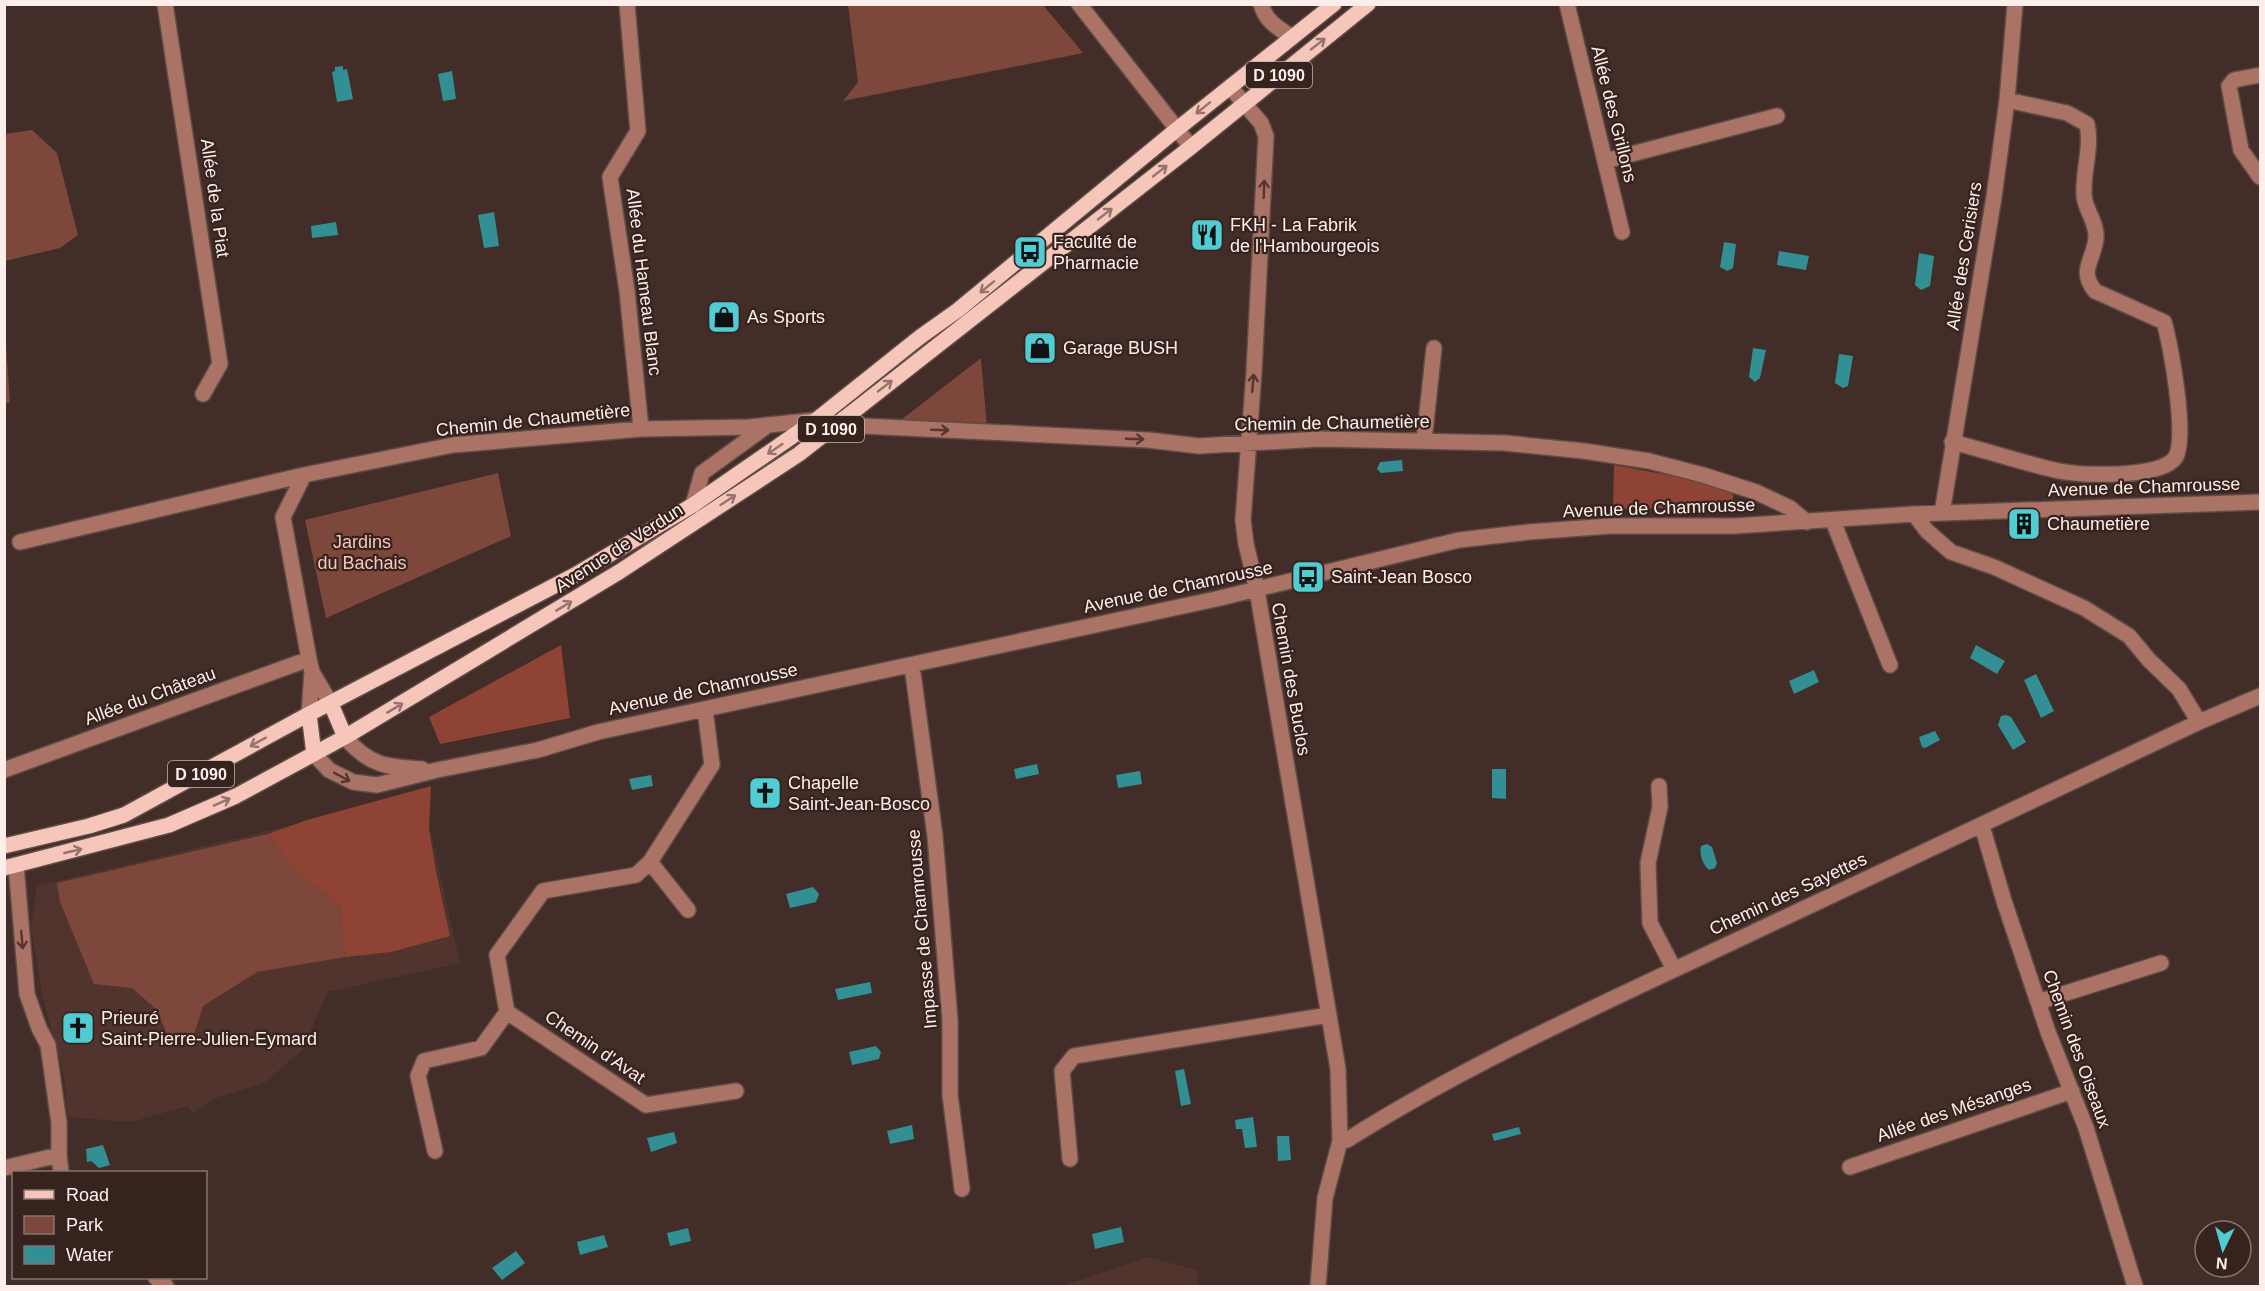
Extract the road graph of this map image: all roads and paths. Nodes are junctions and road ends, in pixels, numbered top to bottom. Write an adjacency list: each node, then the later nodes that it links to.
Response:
1 (165, 4): 21 (street, Allée de la Piat)
2 (627, 4): 25 (street, Allée du Hameau Blanc)
3 (1079, 4): 15 (street)
4 (1334, 4): 9 (main road, Avenue de Verdun / D 1090)
5 (1368, 4): 13 (main road, Avenue de Verdun / D 1090, one-way to 5)
6 (1567, 4): 17 (street, Allée des Grillons)
7 (2015, 4): 12 (street, Allée des Cerisiers)
8 (1262, 9): 9 (street)
9 (1293, 37): 11 (main road, Avenue de Verdun / D 1090)
10 (2260, 75): 18 (street)
11 (1230, 87): 13 (street, Chemin des Buclos); 15 (main road, Avenue de Verdun / D 1090, one-way to 15)
12 (2007, 100): 28 (street, Allée des Cerisiers); 28 (street)
13 (1245, 103): 16 (main road, Avenue de Verdun / D 1090); 27 (street, Chemin des Buclos, one-way to 13)
14 (1777, 116): 17 (street)
15 (1176, 130): 16 (street); 23 (main road, Avenue de Verdun / D 1090, one-way to 23)
16 (1191, 147): 22 (main road, Avenue de Verdun / D 1090, one-way to 16)
17 (1605, 161): 19 (street, Allée des Grillons)
18 (2260, 177)
19 (1622, 232)
20 (1434, 348): 26 (street)
21 (203, 394)
22 (844, 418): 27 (street, Chemin de Chaumetière, one-way to 27); 46 (main road, Avenue de Verdun / D 1090, one-way to 22)
23 (816, 420): 24 (street, Chemin de Chaumetière); 31 (main road, Avenue de Verdun / D 1090, one-way to 31)
24 (768, 425): 25 (street, Chemin de Chaumetière); 31 (street)
25 (641, 429): 29 (street, Chemin de Chaumetière)
26 (1424, 441): 27 (street, Chemin de Chaumetière); 35 (street, Chemin de Chaumetière)
27 (1248, 442): 37 (street, Chemin des Buclos)
28 (1952, 442): 32 (street, Allée des Cerisiers)
29 (304, 475): 36 (street, Chemin de Chaumetière); 39 (street)
30 (2260, 502): 32 (street, Avenue de Chamrousse)
31 (693, 505): 42 (main road, Avenue de Verdun / D 1090)
32 (1942, 513): 33 (street, Avenue de Chamrousse)
33 (1914, 514): 34 (street, Avenue de Chamrousse); 45 (street)
34 (1833, 521): 35 (street, Avenue de Chamrousse); 38 (street)
35 (1808, 522): 37 (street, Avenue de Chamrousse)
36 (20, 542)
37 (1257, 590): 40 (street, Avenue de Chamrousse); 60 (street, Chemin des Buclos)
38 (1890, 665)
39 (310, 666): 42 (street); 44 (street); 48 (street, Allée du Château)
40 (912, 666): 43 (street, Avenue de Chamrousse); 70 (street, Impasse de Chamrousse)
41 (2260, 696): 45 (street, Chemin des Sayettes)
42 (331, 704): 44 (main road, Avenue de Verdun / D 1090); 46 (main road)
43 (705, 709): 49 (street, Avenue de Chamrousse); 53 (street)
44 (309, 714): 47 (main road); 52 (main road, Avenue de Verdun / D 1090, one-way to 52)
45 (2199, 722): 51 (street, Chemin des Sayettes)
46 (345, 737): 47 (main road, Avenue de Verdun / D 1090); 49 (street, Avenue de Chamrousse)
47 (314, 754): 49 (street, Avenue de Chamrousse, one-way to 49); 54 (main road, Avenue de Verdun / D 1090, one-way to 47)
48 (4, 770)
49 (437, 770)
50 (1659, 786): 57 (street)
51 (1983, 826): 57 (street, Chemin des Sayettes); 58 (street, Chemin des Oiseaux)
52 (4, 846)
53 (650, 862): 55 (street); 59 (street)
54 (10, 866): 65 (street, one-way to 65)
55 (688, 910)
56 (2161, 963): 58 (street)
57 (1674, 969): 63 (street, Chemin des Sayettes)
58 (2038, 1002): 62 (street, Chemin des Oiseaux)
59 (507, 1012): 61 (street, Chemin d'Avat); 64 (street)
60 (1329, 1015): 63 (street, Chemin des Buclos); 66 (street)
61 (735, 1091)
62 (2072, 1091): 67 (street, Allée des Mésanges); 72 (street, Chemin des Oiseaux)
63 (1340, 1141): 71 (street, Chemin des Buclos)
64 (435, 1151)
65 (59, 1155): 68 (street); 69 (street)
66 (1070, 1159)
67 (1850, 1167)
68 (4, 1168)
69 (62, 1171)
70 (962, 1189)
71 (1318, 1287)
72 (2135, 1287)

